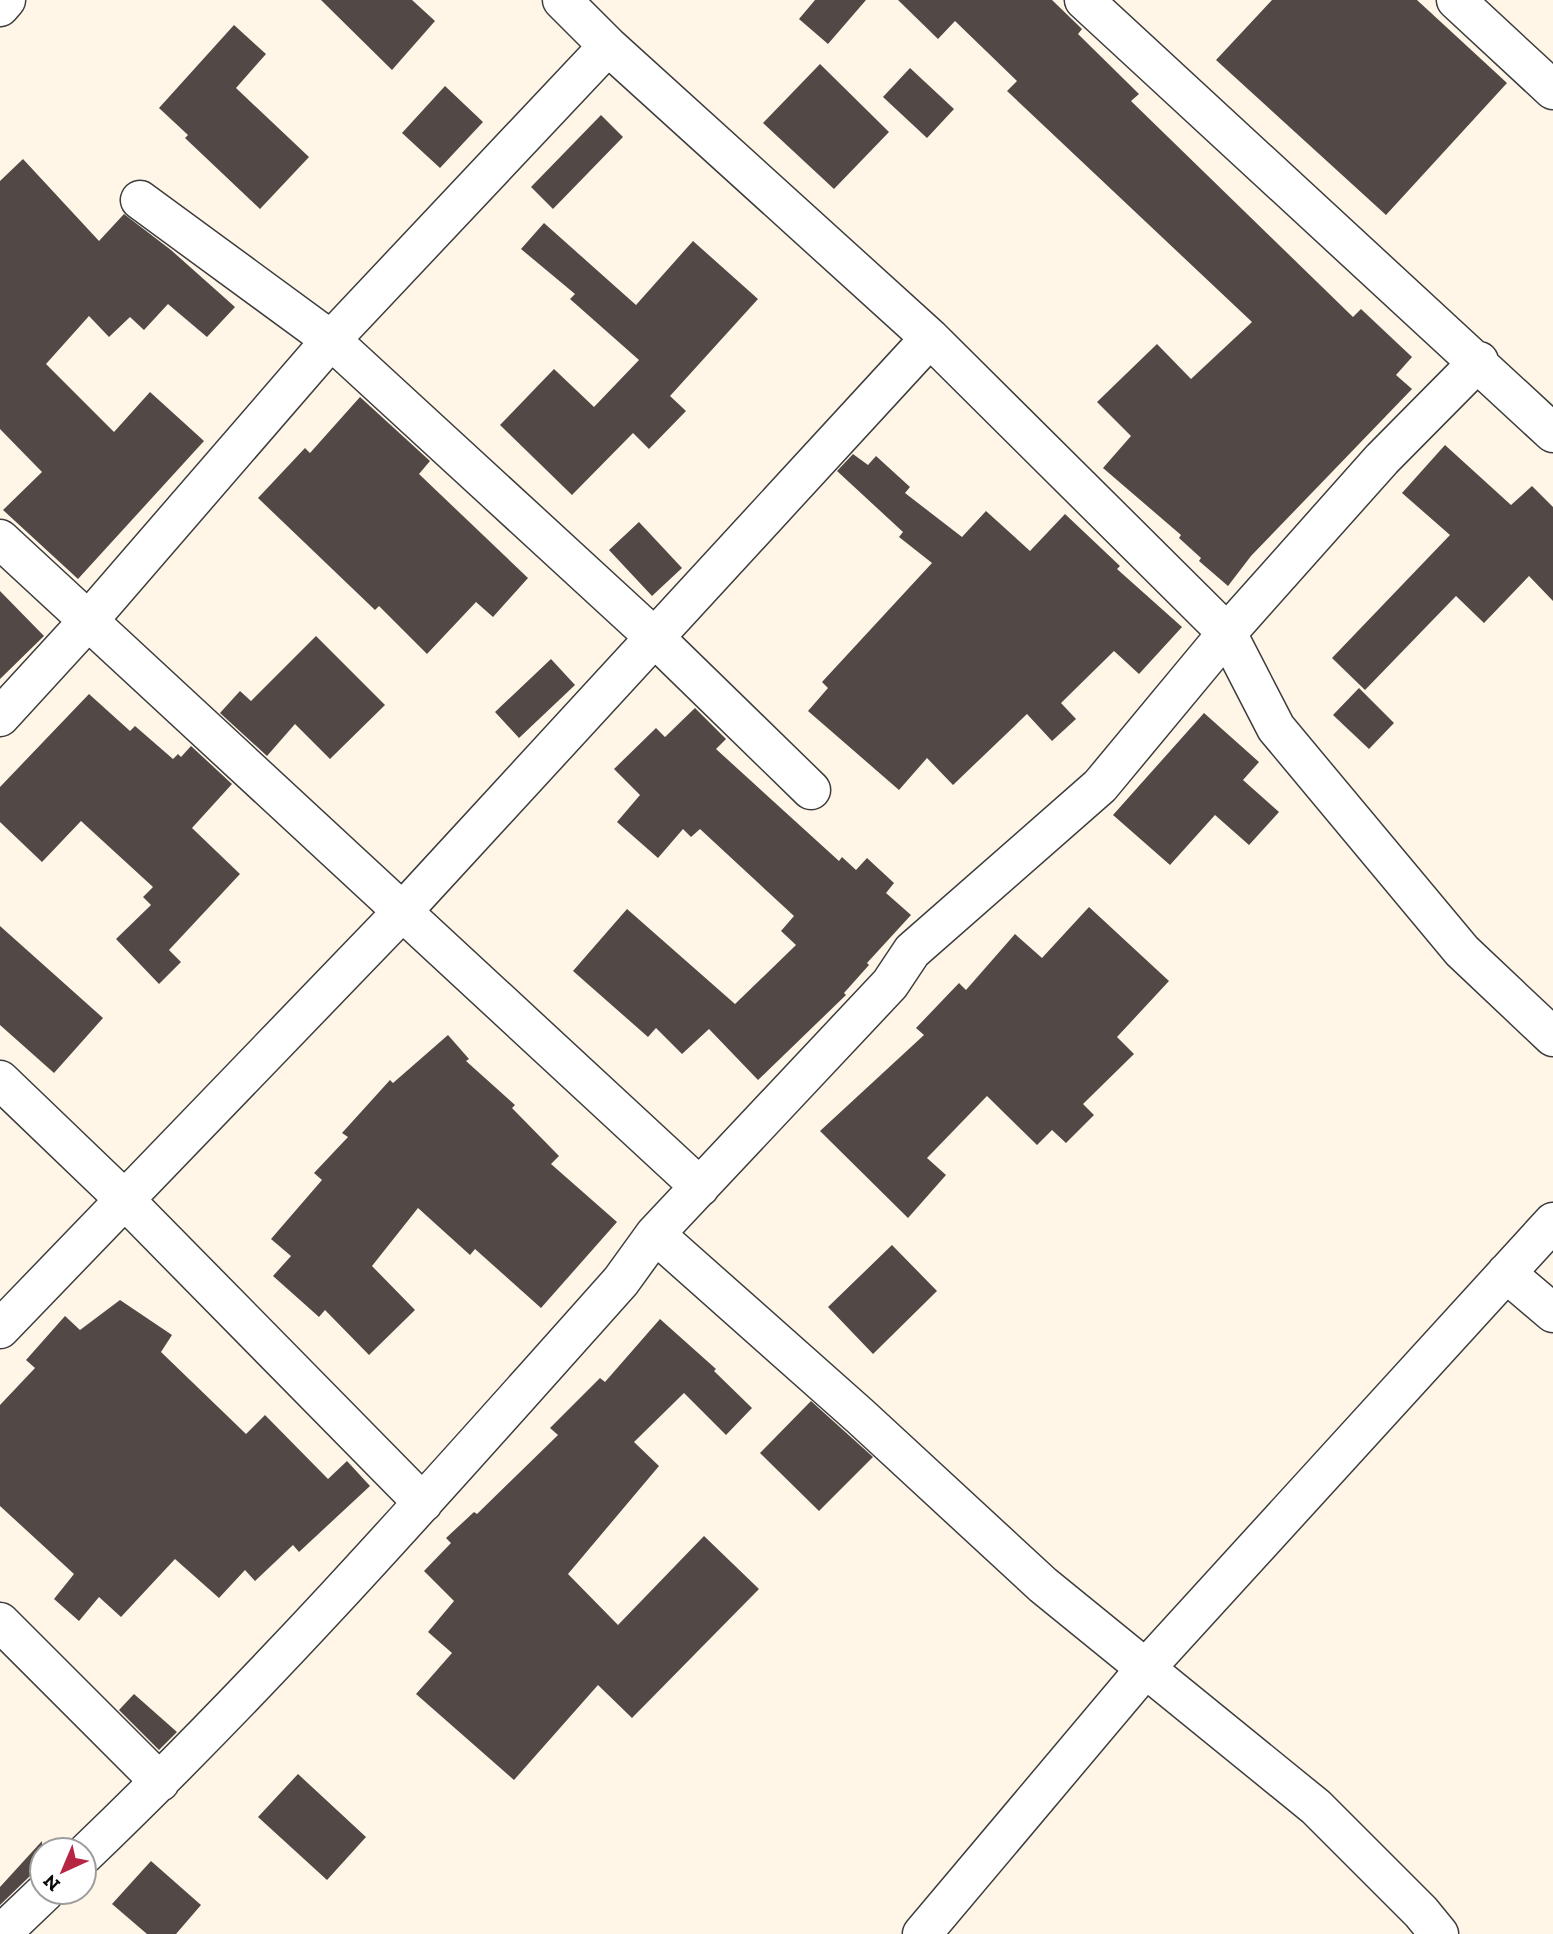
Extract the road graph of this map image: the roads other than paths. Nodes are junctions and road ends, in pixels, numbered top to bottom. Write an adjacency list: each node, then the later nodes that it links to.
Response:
1 (6, 0): 5 (street)
2 (562, 0): 6 (street)
3 (1084, 0): 11 (street)
4 (1456, 0): 7 (street)
5 (0, 7)
6 (608, 46): 9 (street); 10 (street)
7 (1553, 90)
8 (140, 200): 10 (street)
9 (930, 338): 15 (street); 16 (street)
10 (331, 341): 14 (street); 16 (street)
11 (1479, 361): 12 (street); 15 (street)
12 (1553, 433)
13 (0, 539): 14 (street)
14 (88, 621): 17 (street); 19 (street)
15 (1227, 634): 20 (street); 22 (street)
16 (653, 636): 18 (street); 19 (street)
17 (0, 717)
18 (811, 790)
19 (401, 913): 22 (street); 23 (street)
20 (1553, 1037)
21 (0, 1080): 23 (street)
22 (700, 1187): 25 (street)
23 (125, 1200): 28 (street); 29 (street)
24 (1553, 1222): 26 (street)
25 (655, 1234): 29 (street); 31 (street)
26 (1506, 1273): 27 (street); 31 (street)
27 (1553, 1313)
28 (0, 1329)
29 (423, 1503): 32 (street)
30 (0, 1622): 32 (street)
31 (1145, 1669): 36 (street); 37 (street)
32 (160, 1782): 33 (street)
33 (98, 1842)
34 (30, 1906): 35 (street)
35 (1, 1934)
36 (922, 1934)
37 (1439, 1934)

